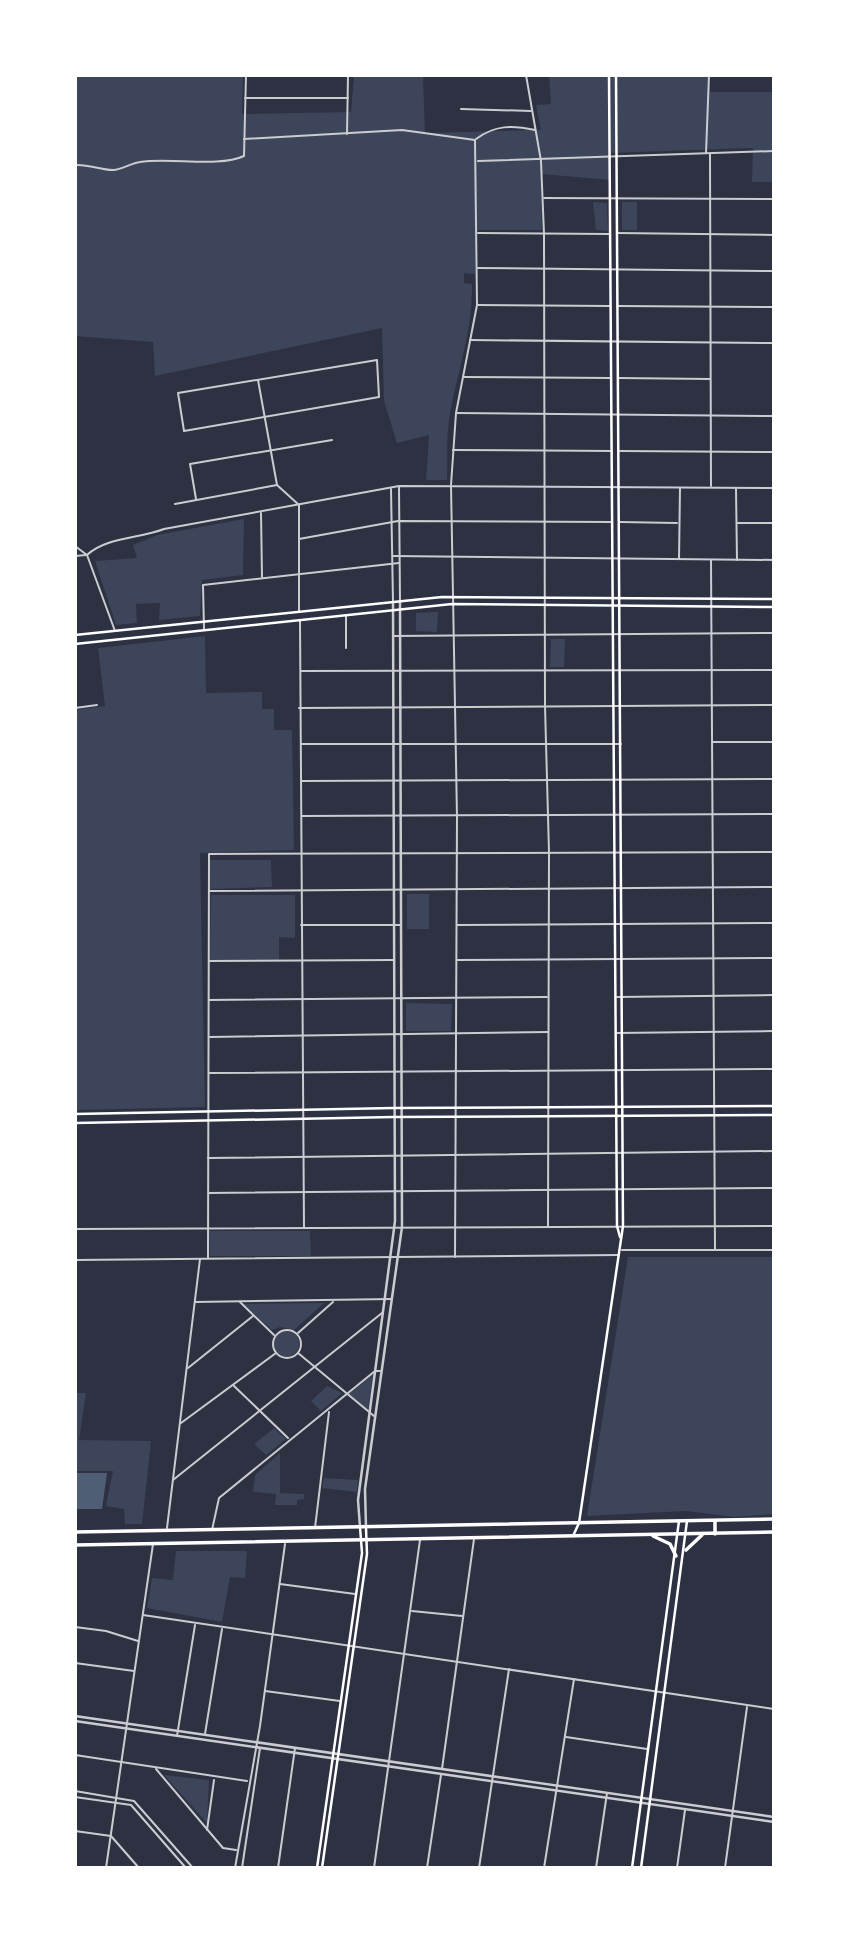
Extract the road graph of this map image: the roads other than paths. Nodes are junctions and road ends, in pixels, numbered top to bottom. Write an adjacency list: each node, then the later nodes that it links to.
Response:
1 (246, 75): 7 (street)
2 (348, 75): 8 (street)
3 (526, 75): 10 (street)
4 (609, 75): 11 (main road)
5 (618, 75): 12 (main road)
6 (709, 75): 18 (street)
7 (245, 98): 8 (street); 15 (street)
8 (348, 98): 14 (street)
9 (461, 109): 10 (street)
10 (532, 111): 13 (street)
11 (609, 114): 12 (street); 20 (main road)
12 (616, 116): 21 (main road)
13 (535, 130): 16 (street); 22 (street)
14 (347, 135): 15 (street); 16 (street)
15 (243, 139): 24 (street)
16 (475, 140): 23 (street)
17 (774, 151): 19 (street)
18 (706, 154): 19 (street); 21 (street)
19 (710, 154): 26 (street)
20 (610, 157): 21 (street); 22 (street); 27 (main road)
21 (616, 157): 28 (main road)
22 (541, 161): 23 (street); 25 (street)
23 (477, 162): 30 (street)
24 (75, 165)
25 (543, 198): 27 (street); 31 (street)
26 (711, 198): 28 (street); 29 (street); 34 (street)
27 (610, 199): 28 (street); 33 (main road)
28 (617, 199): 32 (main road)
29 (774, 199)
30 (477, 233): 31 (street); 36 (street)
31 (544, 233): 33 (street); 37 (street)
32 (617, 233): 34 (street); 40 (main road)
33 (610, 234): 38 (main road)
34 (710, 235): 35 (street); 39 (street)
35 (774, 235)
36 (477, 268): 37 (street); 42 (street)
37 (543, 269): 38 (street); 43 (street)
38 (611, 270): 40 (street); 44 (main road)
39 (710, 270): 40 (street); 41 (street); 46 (street)
40 (617, 271): 45 (main road)
41 (774, 271)
42 (477, 305): 43 (street); 48 (street)
43 (543, 305): 44 (street); 49 (street)
44 (611, 306): 50 (main road)
45 (618, 306): 46 (street); 51 (main road)
46 (711, 306): 47 (street); 52 (street)
47 (774, 307)
48 (469, 340): 49 (street); 54 (street)
49 (543, 342): 50 (street); 55 (street)
50 (611, 342): 51 (street); 56 (main road)
51 (618, 342): 52 (street); 57 (main road)
52 (710, 343): 53 (street); 59 (street)
53 (774, 343)
54 (462, 377): 55 (street); 60 (street)
55 (543, 378): 56 (street); 61 (street)
56 (611, 378): 63 (main road)
57 (618, 378): 59 (street); 64 (main road)
58 (257, 379): 62 (street); 62 (street); 62 (street)
59 (710, 379): 65 (street)
60 (456, 413): 61 (street); 69 (street)
61 (543, 414): 63 (street); 70 (street)
62 (265, 415): 68 (street)
63 (612, 415): 64 (street); 71 (main road)
64 (618, 415): 65 (street); 72 (main road)
65 (710, 415): 66 (street); 73 (street)
66 (774, 416)
67 (331, 440): 68 (street)
68 (271, 450): 75 (street); 86 (street)
69 (452, 450): 70 (street); 76 (street)
70 (543, 450): 71 (street); 78 (street)
71 (612, 451): 79 (main road)
72 (619, 451): 73 (street); 80 (main road)
73 (711, 452): 74 (street); 83 (street)
74 (774, 452)
75 (277, 485): 86 (street); 88 (street)
76 (451, 485): 77 (street); 78 (street); 91 (street)
77 (399, 486): 82 (street); 90 (street)
78 (544, 486): 79 (street); 92 (street)
79 (612, 487): 80 (street); 93 (main road)
80 (619, 487): 81 (street); 94 (main road)
81 (680, 487): 83 (street); 96 (street)
82 (391, 488): 88 (street); 95 (street)
83 (710, 488): 84 (street)
84 (736, 488): 85 (street); 97 (street)
85 (774, 488)
86 (196, 499): 87 (street)
87 (174, 504)
88 (299, 505): 89 (street); 99 (street)
89 (261, 511): 101 (street); 116 (street)
90 (398, 521): 91 (street); 95 (street); 105 (street)
91 (452, 522): 92 (street); 104 (street)
92 (544, 522): 93 (street); 106 (street)
93 (613, 522): 107 (main road)
94 (620, 522): 96 (street); 108 (main road)
95 (392, 523): 99 (street); 103 (street)
96 (678, 523): 109 (street)
97 (737, 523): 98 (street); 111 (street)
98 (774, 523)
99 (299, 539): 115 (street)
100 (75, 545): 101 (street)
101 (87, 555): 102 (street); 138 (street)
102 (75, 556)
103 (393, 556): 105 (street); 114 (street)
104 (452, 556): 105 (street); 106 (street); 117 (street)
105 (398, 557): 113 (street)
106 (544, 558): 107 (street); 118 (street)
107 (613, 558): 108 (street); 119 (main road)
108 (620, 558): 109 (street); 120 (main road)
109 (679, 559): 110 (street)
110 (711, 560): 111 (street); 121 (street)
111 (737, 560): 112 (street)
112 (774, 560)
113 (399, 563): 114 (street); 124 (street)
114 (393, 564): 115 (street); 123 (street)
115 (299, 575): 116 (street); 133 (street)
116 (262, 579): 136 (street)
117 (452, 597): 118 (main road); 124 (main road); 125 (street)
118 (545, 597): 119 (main road); 126 (street)
119 (613, 597): 120 (main road); 127 (main road)
120 (620, 597): 121 (main road); 128 (main road)
121 (711, 598): 122 (main road); 129 (street)
122 (774, 599)
123 (393, 602): 124 (main road); 131 (street); 133 (main road)
124 (400, 602): 132 (street)
125 (452, 604): 126 (main road); 132 (main road); 145 (street)
126 (545, 605): 127 (main road); 140 (street)
127 (614, 606): 128 (main road); 141 (main road)
128 (620, 606): 129 (main road); 142 (main road)
129 (712, 607): 130 (main road); 143 (street)
130 (774, 607)
131 (393, 610): 132 (main road); 134 (main road); 146 (street)
132 (400, 610): 147 (street)
133 (299, 612): 136 (main road)
134 (346, 615): 135 (main road); 149 (street)
135 (300, 620): 137 (main road); 153 (street)
136 (203, 622): 137 (street); 138 (main road)
137 (204, 630): 148 (main road)
138 (115, 631): 144 (main road)
139 (774, 633): 143 (street)
140 (545, 634): 141 (street); 145 (street); 150 (street)
141 (614, 634): 142 (street); 156 (main road)
142 (620, 634): 143 (street); 157 (main road)
143 (711, 634): 151 (street)
144 (75, 635)
145 (453, 635): 147 (street); 155 (street)
146 (393, 636): 147 (street); 158 (street)
147 (400, 636): 154 (street)
148 (76, 643)
149 (346, 648)
150 (544, 670): 155 (street); 156 (street); 161 (street)
151 (711, 670): 152 (street); 157 (street); 164 (street)
152 (774, 670)
153 (300, 671): 158 (street); 166 (street)
154 (400, 671): 155 (street); 158 (street); 168 (street)
155 (453, 671): 169 (street)
156 (614, 671): 157 (street); 162 (main road)
157 (620, 671): 163 (main road)
158 (393, 672): 167 (street)
159 (97, 705): 165 (street)
160 (774, 705): 164 (street)
161 (545, 706): 162 (street); 169 (street); 173 (street)
162 (614, 706): 163 (street); 177 (main road)
163 (621, 706): 164 (street); 178 (main road)
164 (712, 706): 170 (street)
165 (75, 708)
166 (299, 708): 167 (street); 174 (street)
167 (393, 708): 168 (street); 175 (street)
168 (400, 708): 169 (street); 176 (street)
169 (454, 709): 172 (street)
170 (712, 742): 171 (street); 179 (street)
171 (774, 742)
172 (456, 743): 173 (street); 176 (street); 187 (street)
173 (546, 743): 177 (street); 180 (street)
174 (300, 744): 175 (street); 184 (street)
175 (393, 744): 176 (street); 185 (street)
176 (400, 744): 186 (street)
177 (614, 744): 178 (street); 181 (main road)
178 (621, 744): 182 (main road)
179 (712, 778): 182 (street); 183 (street); 188 (street)
180 (548, 779): 181 (street); 187 (street); 195 (street)
181 (614, 779): 182 (street); 191 (main road)
182 (621, 779): 192 (main road)
183 (774, 779)
184 (301, 780): 185 (street); 190 (street)
185 (393, 780): 186 (street); 196 (street)
186 (400, 781): 187 (street); 193 (street)
187 (456, 781): 194 (street)
188 (713, 814): 189 (street); 192 (street); 199 (street)
189 (774, 814)
190 (301, 816): 196 (street); 204 (street)
191 (615, 816): 192 (street); 195 (street); 197 (main road)
192 (621, 816): 198 (main road)
193 (400, 817): 194 (street); 196 (street); 201 (street)
194 (457, 817): 195 (street); 205 (street)
195 (549, 817): 202 (street)
196 (393, 818): 200 (street)
197 (615, 851): 198 (street); 202 (street); 207 (main road)
198 (621, 851): 199 (street); 208 (main road)
199 (712, 851): 203 (street); 209 (street)
200 (394, 852): 201 (street); 204 (street); 214 (street)
201 (400, 852): 205 (street); 213 (street)
202 (549, 852): 205 (street); 206 (street)
203 (774, 852)
204 (300, 853): 212 (street); 215 (street)
205 (457, 853): 211 (street)
206 (548, 887): 207 (street); 211 (street); 217 (street)
207 (615, 887): 208 (street); 224 (main road)
208 (621, 887): 209 (street); 218 (main road)
209 (712, 887): 210 (street); 219 (street)
210 (774, 887)
211 (457, 888): 213 (street); 223 (street)
212 (301, 889): 214 (street); 215 (street); 220 (street)
213 (401, 889): 214 (street); 222 (street)
214 (394, 890): 221 (street)
215 (209, 891): 231 (street)
216 (774, 923): 219 (street)
217 (548, 924): 223 (street); 224 (street); 232 (street)
218 (622, 924): 219 (street); 224 (street); 230 (main road)
219 (713, 924): 225 (street)
220 (300, 925): 221 (street); 233 (street)
221 (394, 925): 222 (street); 227 (street)
222 (401, 925): 238 (street)
223 (456, 925): 228 (street)
224 (615, 925): 229 (main road)
225 (713, 958): 226 (street); 230 (street); 236 (street)
226 (774, 958)
227 (394, 960): 233 (street); 237 (street)
228 (456, 960): 232 (street); 239 (street)
229 (615, 960): 230 (street); 232 (street); 241 (main road)
230 (622, 960): 235 (main road)
231 (208, 961): 233 (street); 243 (street)
232 (548, 961): 240 (street)
233 (301, 962): 242 (street)
234 (774, 995): 236 (street)
235 (622, 996): 236 (street); 241 (street); 251 (main road)
236 (713, 996): 246 (street)
237 (394, 997): 238 (street); 242 (street); 247 (street)
238 (401, 997): 239 (street); 248 (street)
239 (456, 997): 240 (street); 249 (street)
240 (548, 997): 245 (street)
241 (616, 997): 250 (main road)
242 (301, 999): 243 (street); 252 (street)
243 (208, 1000): 253 (street)
244 (774, 1031): 246 (street)
245 (549, 1032): 249 (street); 254 (street)
246 (713, 1032): 251 (street); 257 (street)
247 (394, 1033): 248 (street); 252 (street); 260 (street)
248 (401, 1033): 249 (street); 261 (street)
249 (457, 1033): 262 (street)
250 (616, 1033): 251 (street); 255 (main road)
251 (622, 1033): 256 (main road)
252 (301, 1036): 253 (street); 259 (street)
253 (208, 1037): 263 (street)
254 (549, 1069): 255 (street); 262 (street); 268 (street)
255 (616, 1069): 256 (street); 269 (main road)
256 (622, 1069): 257 (street); 270 (main road)
257 (713, 1069): 258 (street); 264 (street)
258 (774, 1069)
259 (301, 1070): 260 (street); 263 (street); 273 (street)
260 (394, 1070): 261 (street); 271 (street)
261 (401, 1070): 262 (street); 272 (street)
262 (458, 1070): 267 (street)
263 (208, 1073): 274 (street)
264 (715, 1106): 265 (main road); 270 (main road); 276 (street)
265 (746, 1106): 266 (main road); 277 (street)
266 (774, 1106)
267 (457, 1107): 268 (main road); 272 (main road); 281 (street)
268 (549, 1107): 269 (main road); 282 (street)
269 (616, 1107): 270 (main road); 283 (main road)
270 (622, 1107): 284 (main road)
271 (394, 1108): 272 (main road); 273 (main road); 279 (street)
272 (401, 1108): 280 (street)
273 (301, 1110): 274 (main road); 285 (street)
274 (208, 1111): 275 (main road); 286 (street)
275 (75, 1114)
276 (715, 1115): 277 (main road); 284 (main road); 289 (street)
277 (746, 1115): 278 (main road)
278 (774, 1115)
279 (394, 1116): 280 (main road); 285 (main road); 293 (street)
280 (401, 1116): 281 (main road); 294 (street)
281 (458, 1116): 282 (main road); 295 (street)
282 (549, 1116): 283 (main road); 291 (street)
283 (617, 1116): 284 (main road); 292 (main road)
284 (622, 1116): 290 (main road)
285 (301, 1118): 286 (main road); 296 (street)
286 (207, 1120): 287 (main road); 297 (street)
287 (75, 1123)
288 (774, 1151): 289 (street)
289 (713, 1152): 290 (street); 298 (street)
290 (623, 1153): 292 (street); 301 (main road)
291 (550, 1154): 292 (street); 295 (street); 303 (street)
292 (617, 1154): 300 (main road)
293 (394, 1155): 294 (street); 296 (street); 306 (street)
294 (401, 1156): 295 (street); 304 (street)
295 (457, 1156): 302 (street)
296 (302, 1157): 297 (street); 307 (street)
297 (207, 1158): 305 (street)
298 (714, 1188): 299 (street); 301 (street); 315 (street)
299 (774, 1188)
300 (617, 1189): 301 (street); 303 (street); 310 (main road)
301 (623, 1189): 311 (main road)
302 (457, 1191): 303 (street); 304 (street); 308 (street)
303 (550, 1191): 309 (street)
304 (401, 1192): 306 (street); 314 (street)
305 (208, 1193): 307 (street); 318 (street)
306 (394, 1193): 307 (street); 313 (street)
307 (303, 1194): 317 (street)
308 (456, 1226): 309 (street); 314 (street); 326 (street)
309 (548, 1226): 310 (street)
310 (617, 1226): 311 (street); 319 (main road)
311 (623, 1226): 315 (street); 319 (main road)
312 (774, 1226): 315 (street)
313 (394, 1227): 314 (street); 317 (street); 324 (street)
314 (402, 1227): 325 (street)
315 (715, 1227): 321 (street)
316 (75, 1229): 318 (street)
317 (304, 1229): 318 (street)
318 (207, 1230): 328 (street)
319 (621, 1239): 320 (main road)
320 (621, 1250): 321 (street); 323 (main road)
321 (715, 1250): 322 (street)
322 (774, 1250)
323 (620, 1255): 326 (street); 358 (main road)
324 (391, 1256): 325 (street); 328 (street); 330 (street)
325 (398, 1256): 326 (street); 331 (street)
326 (455, 1257)
327 (200, 1258): 328 (street); 329 (street); 333 (street)
328 (208, 1258)
329 (75, 1260)
330 (385, 1298): 331 (street); 332 (street); 335 (street)
331 (391, 1299): 344 (street)
332 (335, 1301): 334 (street); 337 (street)
333 (194, 1302): 334 (street); 342 (street)
334 (240, 1302): 336 (street)
335 (383, 1313): 341 (street); 343 (street)
336 (253, 1316): 338 (street); 342 (street)
337 (297, 1334): 338 (street); 340 (street)
338 (274, 1336): 339 (street)
339 (276, 1353): 340 (street); 345 (street)
340 (298, 1353): 341 (street)
341 (315, 1368): 346 (street); 348 (street)
342 (186, 1369): 351 (street)
343 (375, 1371): 344 (street); 346 (street); 349 (street)
344 (381, 1371): 350 (street)
345 (233, 1385): 348 (street); 351 (street)
346 (346, 1395): 347 (street); 349 (street)
347 (329, 1410): 352 (street); 361 (street)
348 (261, 1412): 352 (street); 353 (street)
349 (369, 1415): 350 (street); 359 (street)
350 (375, 1416): 360 (street)
351 (180, 1424): 353 (street)
352 (289, 1438): 364 (street)
353 (173, 1480): 363 (street)
354 (774, 1520): 357 (main road)
355 (679, 1521): 356 (main road); 358 (main road); 367 (main road)
356 (688, 1521): 357 (main road); 368 (main road)
357 (715, 1521): 370 (main road)
358 (579, 1523): 360 (main road); 372 (main road); 373 (main road)
359 (360, 1527): 360 (main road); 361 (main road); 376 (main road)
360 (366, 1527): 376 (main road)
361 (315, 1529): 362 (main road)
362 (230, 1530): 364 (main road); 377 (main road)
363 (166, 1531): 364 (main road); 365 (main road)
364 (212, 1531)
365 (75, 1532)
366 (774, 1532): 370 (main road)
367 (678, 1534): 368 (main road); 371 (main road); 382 (main road)
368 (687, 1534): 369 (main road); 381 (main road)
369 (707, 1534): 370 (main road); 381 (main road)
370 (715, 1534)
371 (651, 1535): 373 (main road); 382 (main road)
372 (573, 1536): 373 (main road); 374 (main road)
373 (581, 1536)
374 (474, 1538): 375 (main road); 391 (street)
375 (420, 1539): 376 (main road); 389 (street)
376 (364, 1540): 378 (main road); 384 (main road); 386 (main road)
377 (229, 1542): 378 (main road); 379 (main road)
378 (285, 1542): 383 (street)
379 (153, 1543): 380 (main road); 390 (street)
380 (75, 1545)
381 (686, 1550): 407 (main road)
382 (676, 1556): 406 (main road)
383 (279, 1584): 384 (street); 395 (street)
384 (356, 1594): 385 (main road)
385 (355, 1600): 386 (street); 387 (main road)
386 (360, 1601): 388 (main road)
387 (354, 1608): 388 (street); 397 (main road)
388 (359, 1608): 398 (main road)
389 (411, 1611): 391 (street); 399 (street)
390 (143, 1615): 392 (street); 396 (street)
391 (463, 1616): 400 (street)
392 (195, 1623): 394 (street); 413 (street)
393 (75, 1627): 396 (street)
394 (222, 1628): 395 (street); 414 (street)
395 (273, 1635): 397 (street); 405 (street)
396 (139, 1642): 403 (street)
397 (349, 1645): 398 (street); 408 (main road)
398 (354, 1646): 399 (street); 424 (main road)
399 (405, 1654): 400 (street); 429 (street)
400 (457, 1661): 402 (street); 432 (street)
401 (75, 1662): 403 (street)
402 (509, 1669): 404 (street); 434 (street)
403 (135, 1671): 412 (street)
404 (574, 1678): 406 (street); 416 (street)
405 (264, 1691): 408 (street); 417 (street)
406 (656, 1693): 407 (street); 421 (main road)
407 (665, 1694): 409 (street); 446 (main road)
408 (341, 1701): 423 (main road)
409 (747, 1706): 410 (street); 451 (street)
410 (774, 1709)
411 (75, 1719): 412 (street)
412 (127, 1726): 413 (street); 415 (street); 428 (street)
413 (178, 1731): 414 (street); 415 (street)
414 (205, 1735): 417 (street)
415 (177, 1736): 418 (street)
416 (565, 1736): 421 (street); 438 (street)
417 (257, 1741): 418 (street); 419 (street); 420 (street)
418 (254, 1747): 419 (street); 436 (street)
419 (260, 1748): 422 (street); 464 (street)
420 (295, 1748): 422 (street); 423 (street)
421 (649, 1749): 444 (main road)
422 (295, 1753): 426 (street); 465 (street)
423 (333, 1753): 424 (street); 426 (main road)
424 (338, 1754): 427 (main road); 429 (street)
425 (75, 1755): 428 (street)
426 (332, 1759): 427 (street); 466 (main road)
427 (338, 1759): 430 (street); 467 (main road)
428 (122, 1761): 431 (street); 443 (street)
429 (389, 1761): 430 (street); 432 (street)
430 (388, 1767): 433 (street); 468 (street)
431 (155, 1768): 435 (street); 455 (street)
432 (442, 1769): 433 (street); 434 (street)
433 (441, 1774): 437 (street); 469 (street)
434 (493, 1776): 437 (street); 438 (street)
435 (214, 1777): 436 (street); 455 (street)
436 (248, 1781): 458 (street)
437 (492, 1782): 440 (street); 470 (street)
438 (556, 1785): 440 (street); 441 (street)
439 (75, 1791): 443 (street)
440 (555, 1791): 445 (street); 471 (street)
441 (607, 1792): 444 (street); 445 (street)
442 (75, 1797): 447 (street)
443 (117, 1797): 447 (street); 462 (street)
444 (642, 1797): 446 (street); 448 (main road)
445 (606, 1798): 448 (street); 472 (street)
446 (651, 1798): 449 (main road); 451 (street)
447 (116, 1802): 457 (street); 461 (street)
448 (641, 1803): 449 (street); 473 (main road)
449 (650, 1804): 450 (street); 474 (main road)
450 (685, 1809): 452 (street); 475 (street)
451 (733, 1811): 452 (street); 453 (street)
452 (733, 1816): 454 (street); 476 (street)
453 (774, 1817)
454 (774, 1822)
455 (207, 1830): 458 (street)
456 (75, 1831): 457 (street)
457 (111, 1836): 459 (street); 460 (street)
458 (238, 1850): 463 (street)
459 (106, 1868)
460 (139, 1868)
461 (186, 1868)
462 (193, 1868)
463 (235, 1868)
464 (242, 1868)
465 (278, 1868)
466 (317, 1868)
467 (322, 1868)
468 (374, 1868)
469 (427, 1868)
470 (479, 1868)
471 (544, 1868)
472 (596, 1868)
473 (632, 1868)
474 (641, 1868)
475 (677, 1868)
476 (725, 1868)

